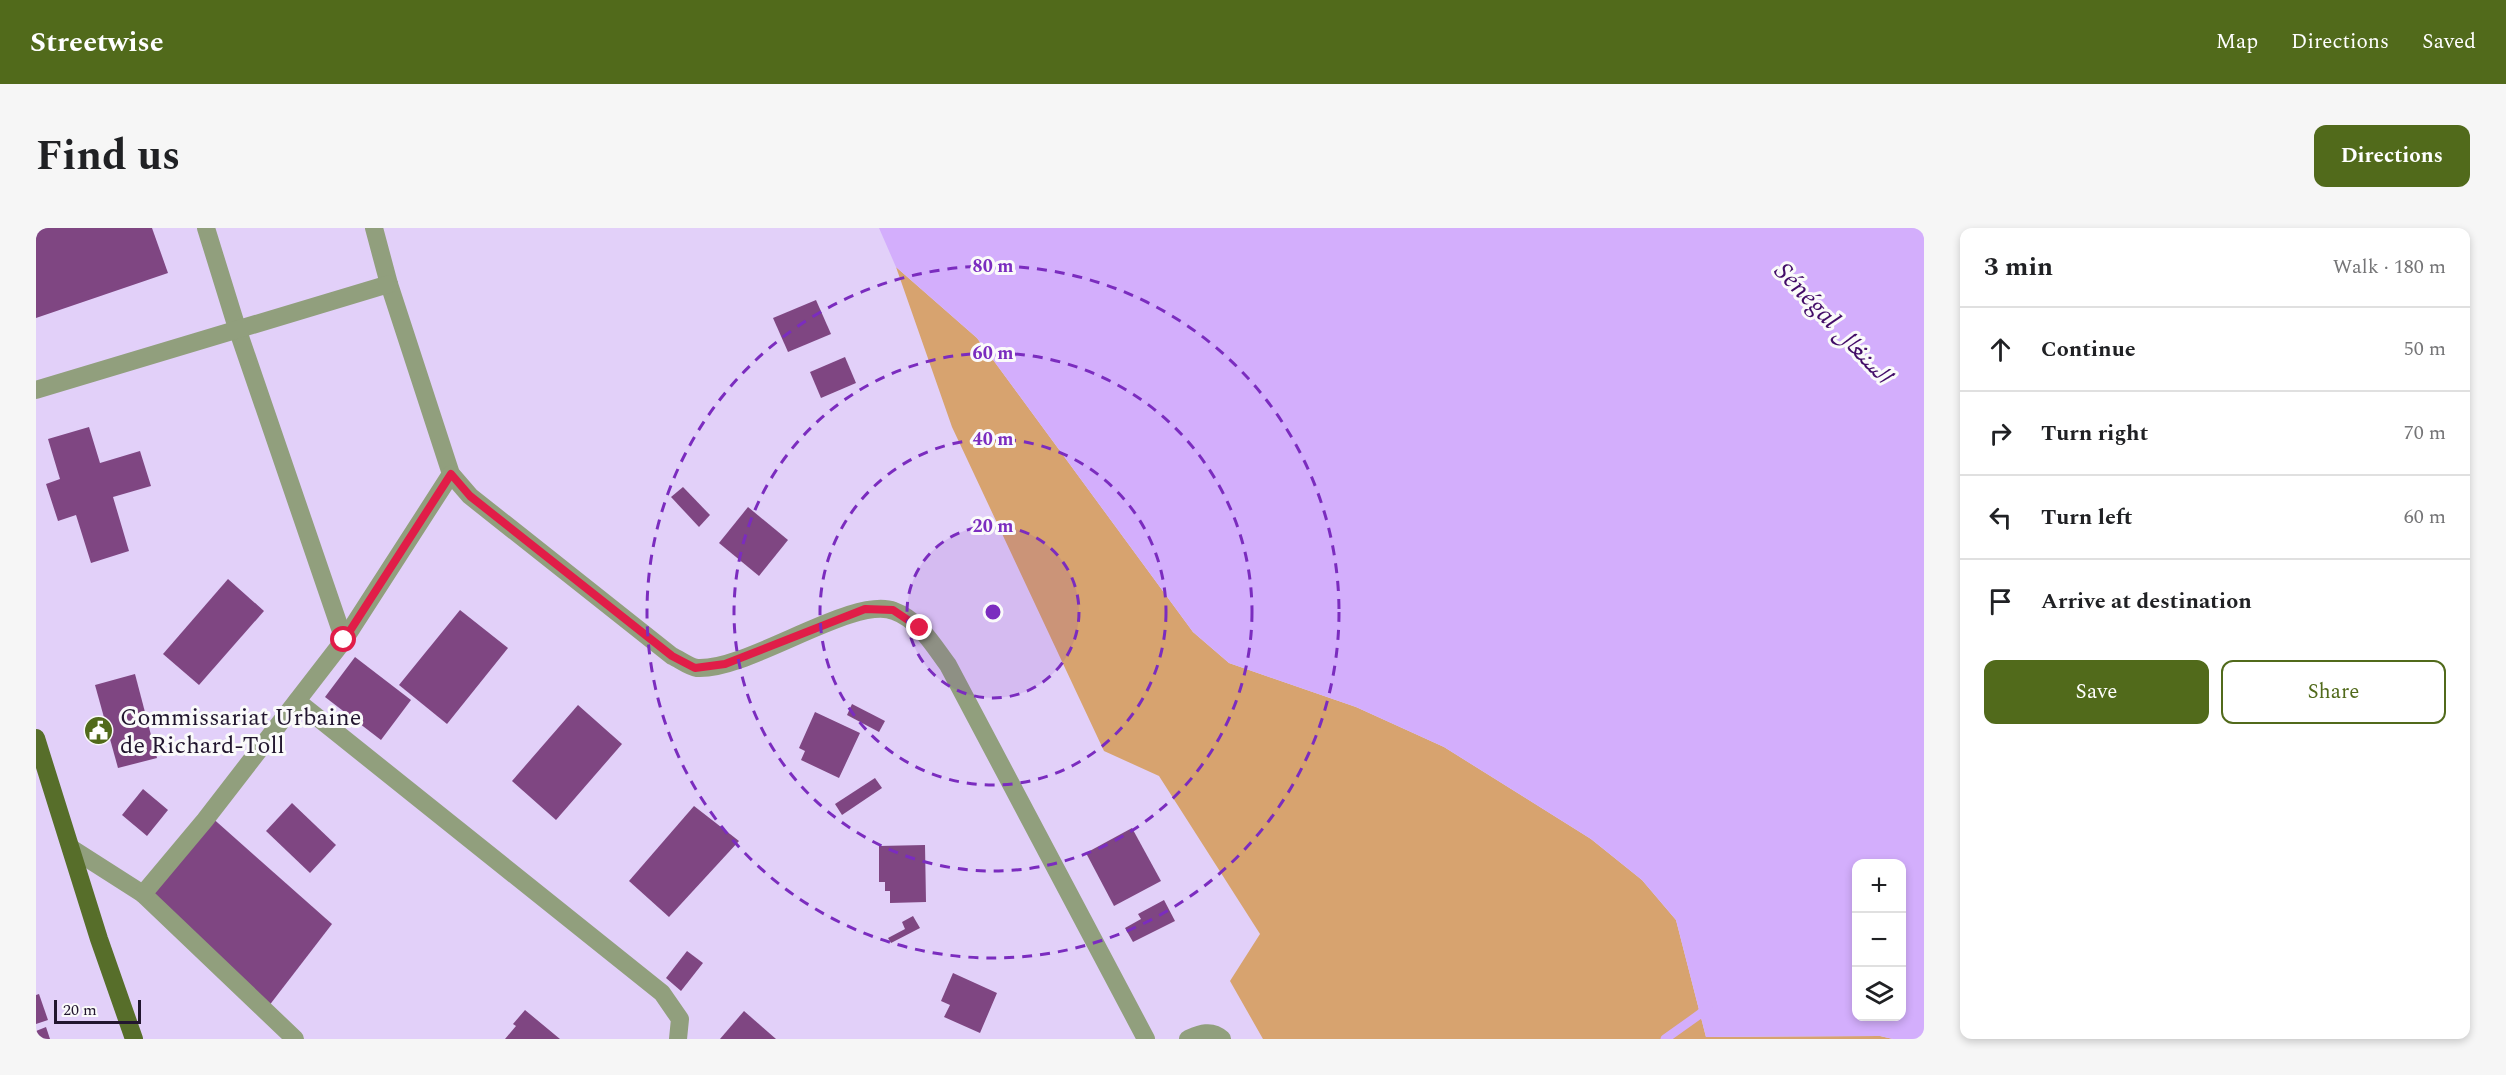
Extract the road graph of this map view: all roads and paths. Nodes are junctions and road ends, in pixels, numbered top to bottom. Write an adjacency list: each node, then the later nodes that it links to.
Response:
1 (206, 228): 4 (street)
2 (374, 228): 3 (street)
3 (389, 284): 4 (street); 6 (street)
4 (237, 328): 5 (street); 7 (street)
5 (36, 390)
6 (451, 474): 7 (street); 15 (street)
7 (344, 640): 8 (street)
8 (297, 702): 11 (street); 14 (street)
9 (36, 738): 10 (main road)
10 (70, 848): 11 (street); 12 (main road)
11 (143, 894): 13 (street)
12 (134, 1039)
13 (295, 1039)
14 (678, 1039)
15 (1146, 1039)
16 (1188, 1039): 17 (street)
17 (1222, 1039)

